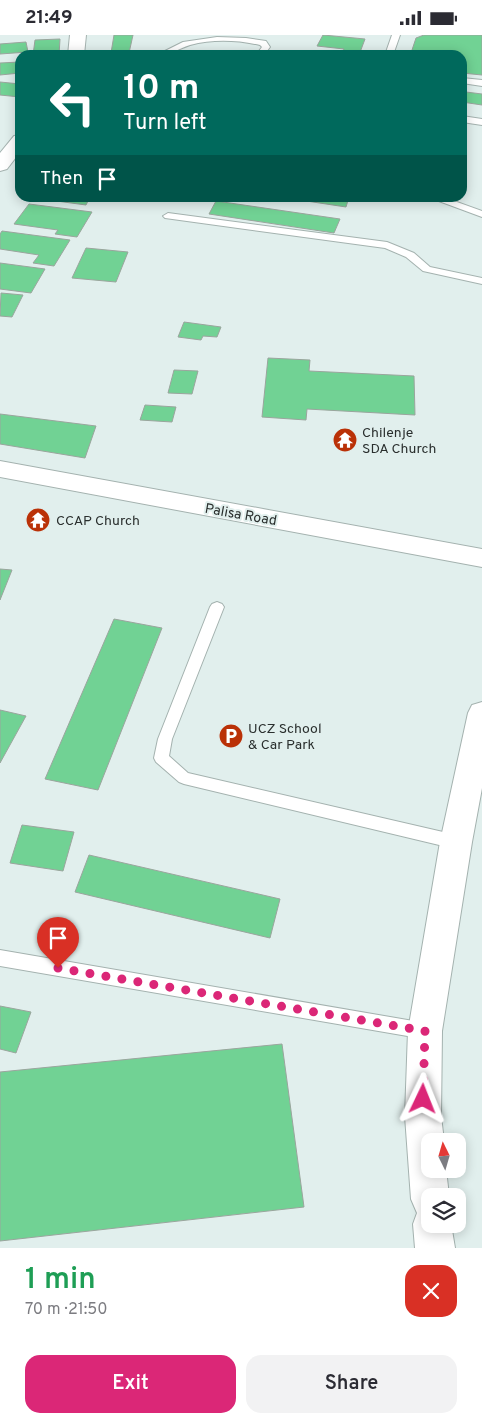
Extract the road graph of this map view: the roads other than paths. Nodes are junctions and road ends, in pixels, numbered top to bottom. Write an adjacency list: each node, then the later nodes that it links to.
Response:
1 (78, 35): 3 (street)
2 (396, 35): 6 (lane)
3 (76, 50)
4 (173, 50): 5 (lane)
5 (264, 50)
6 (391, 50)
7 (467, 81): 8 (lane)
8 (482, 83)
9 (467, 120): 10 (lane)
10 (482, 122)
11 (15, 146): 12 (street)
12 (0, 165)
13 (447, 202): 14 (lane)
14 (482, 214)
15 (168, 216): 16 (lane)
16 (482, 281)
17 (0, 469): 18 (street, Palisa Road)
18 (482, 558)
19 (216, 607): 21 (lane)
20 (482, 713): 21 (street)
21 (456, 842): 23 (street)
22 (0, 958): 23 (lane)
23 (425, 1031): 24 (street)
24 (429, 1188)
25 (433, 1233): 26 (street)
26 (435, 1248)

